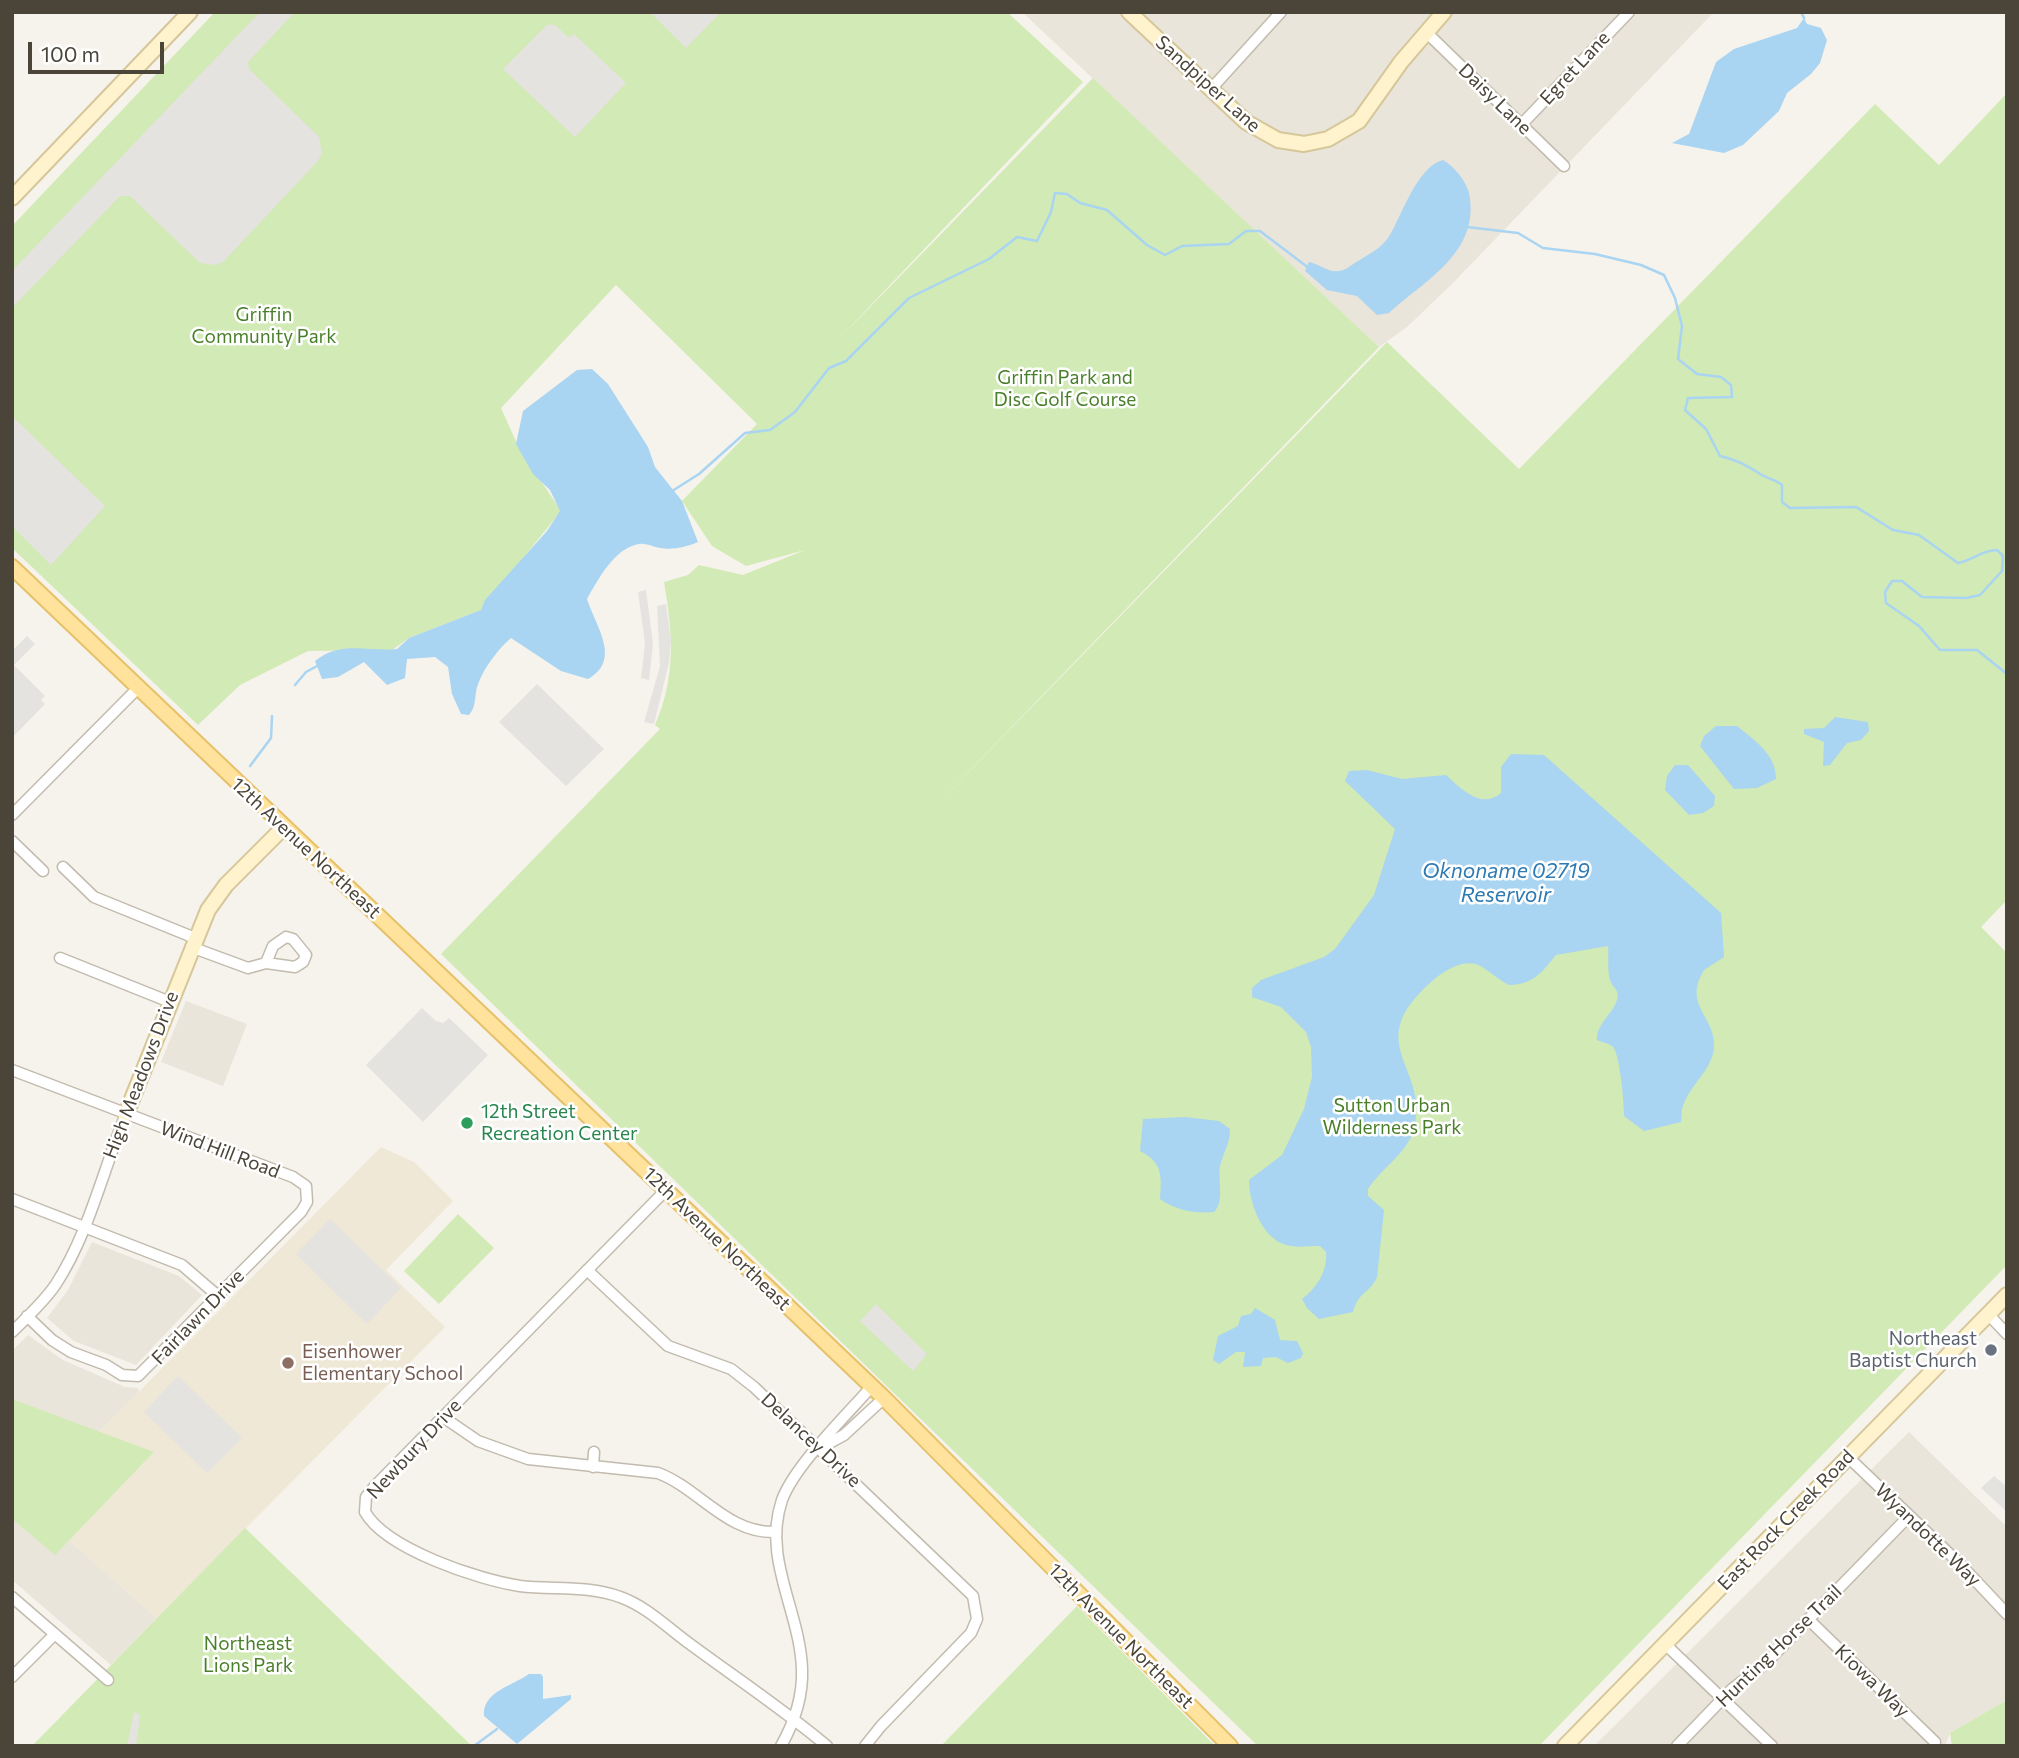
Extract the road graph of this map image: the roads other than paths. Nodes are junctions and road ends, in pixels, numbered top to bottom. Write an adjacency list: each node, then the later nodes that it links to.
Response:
1 (190, 12): 10 (main road)
2 (1129, 12): 7 (main road, Sandpiper Lane)
3 (1281, 12): 7 (street)
4 (1444, 12): 6 (main road, Sandpiper Lane)
5 (1629, 12): 8 (street, Egret Lane)
6 (1426, 33): 7 (main road, Sandpiper Lane); 8 (street, Daisy Lane)
7 (1212, 89)
8 (1521, 125): 9 (street, Daisy Lane)
9 (1564, 166)
10 (12, 198)
11 (12, 567): 12 (main road, 12th Avenue Northeast)
12 (138, 688): 13 (street); 14 (main road, 12th Avenue Northeast)
13 (12, 815)
14 (284, 827): 18 (main road, High Meadows Drive); 25 (main road, 12th Avenue Northeast)
15 (12, 841): 17 (street)
16 (64, 867): 18 (street)
17 (43, 871)
18 (193, 943): 20 (street); 21 (main road, High Meadows Drive)
19 (60, 958): 21 (street)
20 (266, 963)
21 (170, 1002): 23 (main road, High Meadows Drive)
22 (12, 1070): 23 (street, Wind Hill Road)
23 (126, 1114): 24 (street, Wind Hill Road); 27 (street, High Meadows Drive)
24 (308, 1189): 30 (street, Fairlawn Drive)
25 (666, 1190): 28 (street, Newbury Drive); 35 (main road, 12th Avenue Northeast)
26 (12, 1199): 27 (street)
27 (83, 1227): 30 (street); 32 (street, High Meadows Drive)
28 (587, 1270): 37 (street, Newbury Drive); 38 (street, Delancey Drive)
29 (2007, 1295): 31 (main road, East Rock Creek Road)
30 (218, 1296): 32 (street, Fairlawn Drive)
31 (1987, 1314): 34 (street); 40 (main road, East Rock Creek Road)
32 (27, 1317): 33 (street, High Meadows Drive)
33 (12, 1332)
34 (2007, 1334)
35 (872, 1386): 36 (main road, 12th Avenue Northeast); 38 (street)
36 (884, 1398): 38 (street); 57 (main road, 12th Avenue Northeast)
37 (443, 1417): 41 (street); 52 (street, Newbury Drive)
38 (819, 1448): 43 (street); 56 (street, Delancey Drive)
39 (594, 1452): 41 (street)
40 (1848, 1457): 42 (street, Wyandotte Way); 48 (main road, East Rock Creek Road)
41 (593, 1467): 43 (street)
42 (1909, 1516): 45 (street, Wyandotte Way); 46 (street, Hunting Horse Trail)
43 (776, 1532): 52 (street)
44 (12, 1597): 47 (street)
45 (2007, 1614)
46 (1808, 1619): 51 (street, Hunting Horse Trail); 53 (street, Kiowa Way)
47 (55, 1634): 49 (street); 50 (street)
48 (1665, 1644): 51 (street); 58 (main road, East Rock Creek Road)
49 (12, 1677)
50 (108, 1680)
51 (1722, 1700): 59 (street, Hunting Horse Trail); 60 (street)
52 (792, 1721): 54 (street); 55 (street, Newbury Drive)
53 (1935, 1742)
54 (781, 1746)
55 (827, 1746)
56 (866, 1746)
57 (1230, 1746)
58 (1565, 1746)
59 (1677, 1746)
60 (1772, 1746)

